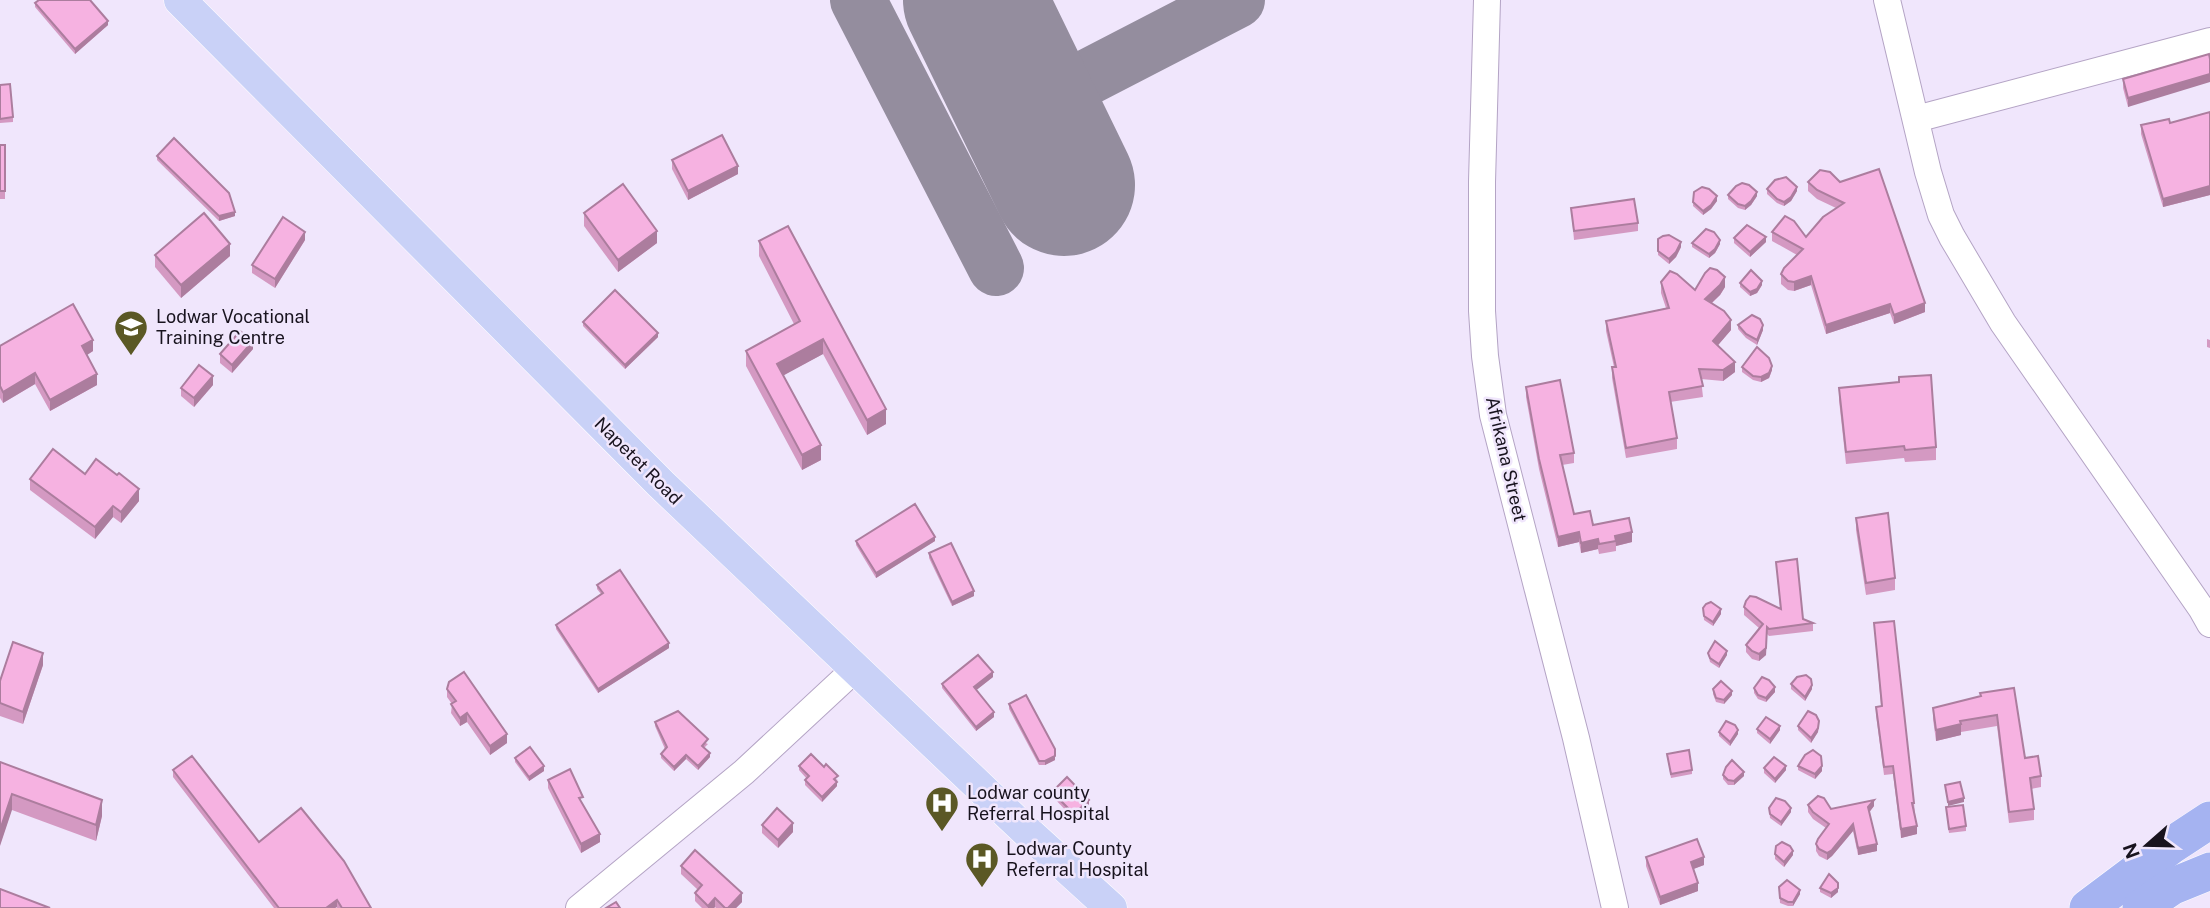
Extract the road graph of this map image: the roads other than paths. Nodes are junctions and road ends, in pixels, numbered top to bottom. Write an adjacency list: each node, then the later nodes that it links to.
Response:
1 (180, 0): 7 (main road, Napetet Road)
2 (1487, 0): 13 (street, Afrikana Street)
3 (1886, 0): 5 (street)
4 (2210, 41): 5 (street)
5 (1916, 119): 6 (street)
6 (2210, 624)
7 (855, 669): 11 (street); 12 (main road, Napetet Road)
8 (2210, 821): 14 (highway)
9 (2210, 872): 10 (highway)
10 (2149, 906)
11 (579, 908)
12 (1111, 908)
13 (1615, 908)
14 (2088, 908)

